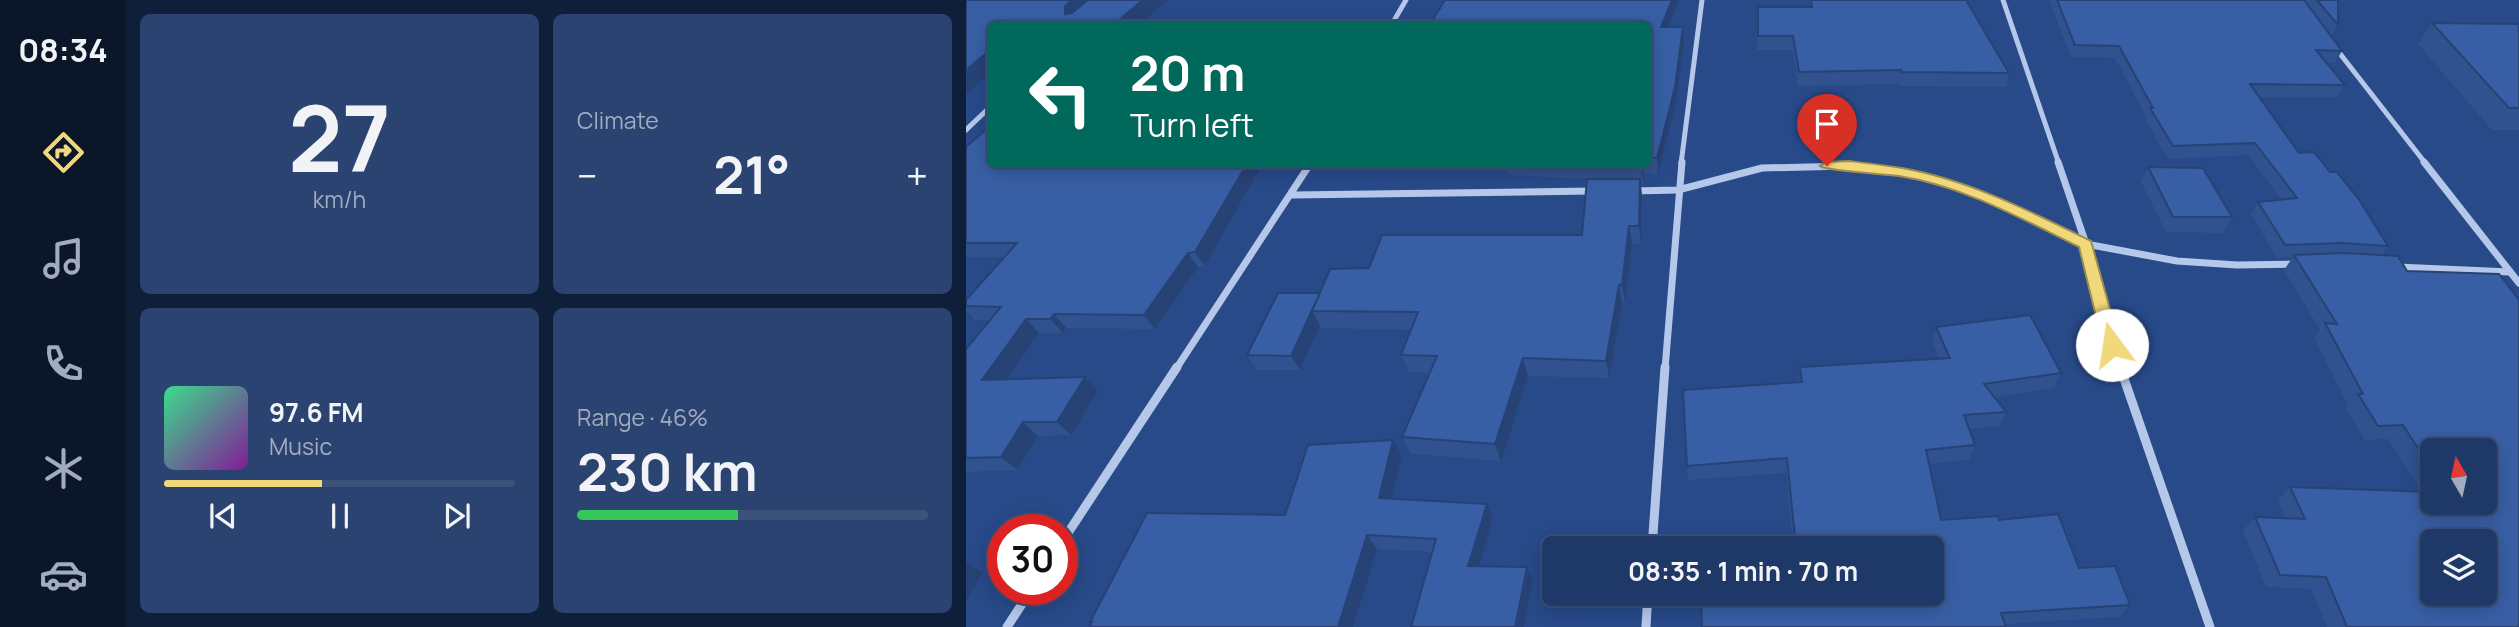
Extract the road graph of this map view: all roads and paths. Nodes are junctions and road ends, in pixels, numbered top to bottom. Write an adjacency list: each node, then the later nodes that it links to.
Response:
1 (1406, 0): 4 (street)
2 (1702, 0): 9 (street)
3 (2003, 0): 13 (street)
4 (1394, 21)
5 (2330, 41): 16 (street)
6 (987, 110): 7 (street)
7 (966, 130)
8 (1308, 168): 12 (street)
9 (1678, 190): 11 (street); 13 (street); 19 (street)
10 (1595, 191): 12 (street)
11 (1623, 191)
12 (1292, 195): 18 (street)
13 (2086, 244): 14 (street); 24 (street)
14 (2308, 263)
15 (2390, 266): 16 (street)
16 (2510, 272): 17 (street)
17 (2519, 283)
18 (1078, 518)
19 (1653, 536)
20 (1021, 605): 22 (street)
21 (1647, 606): 23 (street)
22 (1007, 627)
23 (1646, 627)
24 (2210, 627)

